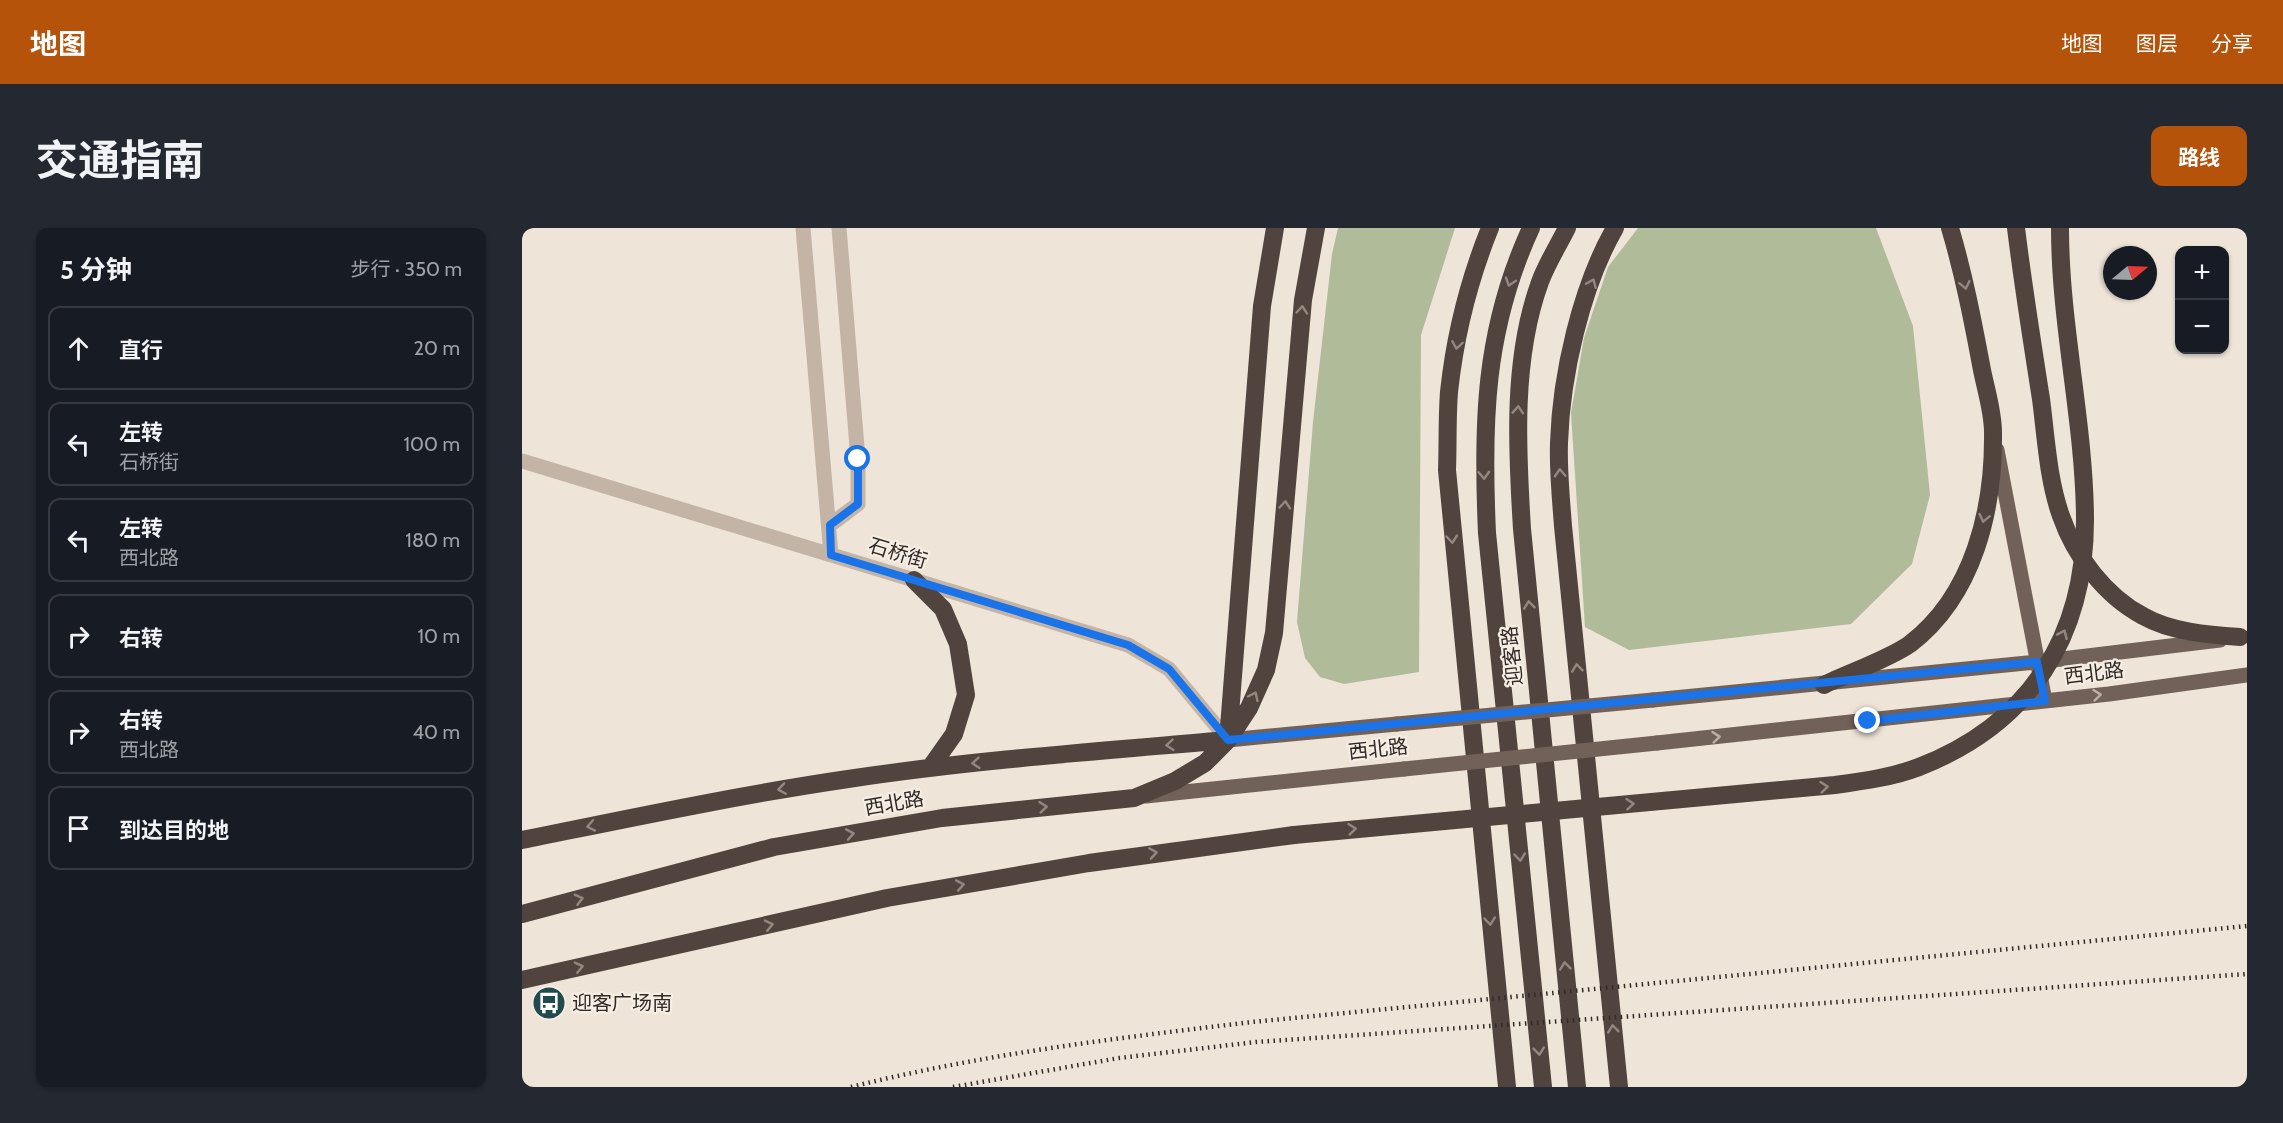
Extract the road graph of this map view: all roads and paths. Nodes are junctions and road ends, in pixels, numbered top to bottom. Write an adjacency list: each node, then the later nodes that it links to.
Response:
1 (803, 228): 14 (street)
2 (840, 228): 14 (street)
3 (1275, 228): 22 (highway)
4 (1316, 228): 22 (highway, one-way to 4)
5 (1490, 228): 28 (highway, one-way to 28)
6 (1531, 228): 29 (highway, 迎客路, one-way to 29)
7 (1567, 228): 30 (highway, 迎客路, one-way to 7)
8 (1615, 228): 31 (highway, one-way to 8)
9 (1950, 228): 12 (highway, one-way to 12)
10 (2016, 228): 17 (highway)
11 (2060, 228): 27 (highway, one-way to 11, bridge)
12 (1993, 429): 18 (main road); 20 (highway, one-way to 20)
13 (522, 462): 15 (street, 石桥街)
14 (830, 525): 15 (street)
15 (831, 555): 16 (street, 石桥街)
16 (914, 580): 22 (street, 石桥街); 23 (highway)
17 (2244, 636): 18 (main road, 西北路)
18 (2037, 662): 20 (main road, 西北路); 21 (main road)
19 (2247, 675): 21 (main road, 西北路, one-way to 19)
20 (1824, 685): 22 (main road, 西北路, bridge)
21 (2045, 701): 24 (main road, 西北路, one-way to 21, bridge)
22 (1228, 740): 23 (highway, 西北路, one-way to 23); 24 (highway)
23 (930, 768): 25 (highway, 西北路, one-way to 25)
24 (1134, 798): 26 (highway, 西北路, one-way to 24)
25 (522, 840)
26 (522, 914)
27 (522, 980)
28 (1507, 1087)
29 (1543, 1087)
30 (1577, 1087)
31 (1619, 1087)

